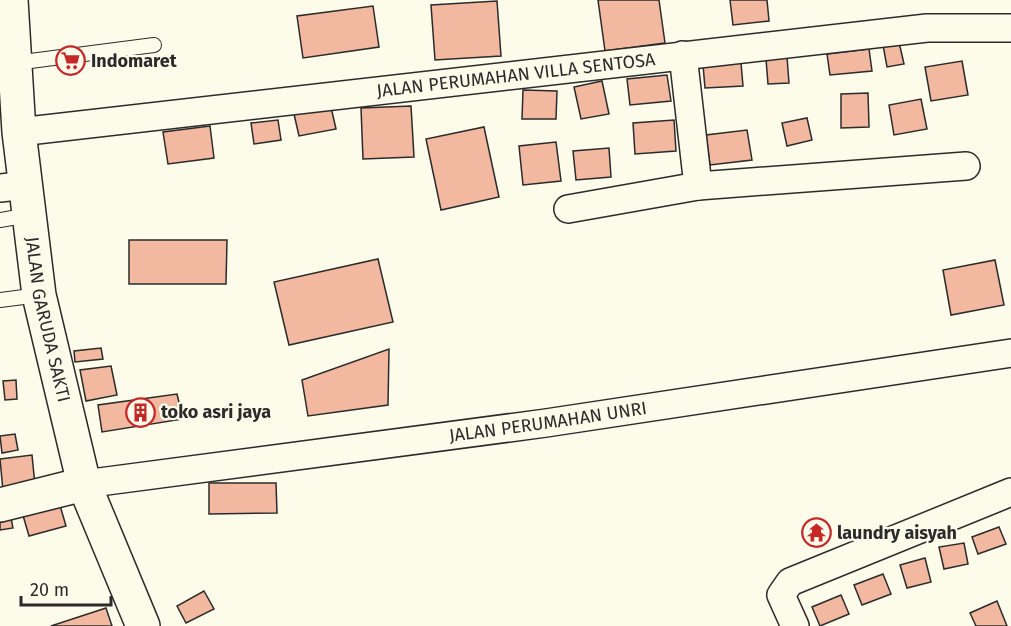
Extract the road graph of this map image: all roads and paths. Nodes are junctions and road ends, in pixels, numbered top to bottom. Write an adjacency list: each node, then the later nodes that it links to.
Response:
1 (11, 0): 5 (main road, JALAN GARUDA SAKTI)
2 (1011, 27): 4 (street, JALAN PERUMAHAN VILLA SENTOSA)
3 (154, 45): 5 (lane)
4 (683, 55): 6 (street, JALAN PERUMAHAN VILLA SENTOSA); 8 (street)
5 (15, 63): 6 (main road, JALAN GARUDA SAKTI)
6 (19, 132): 9 (main road, JALAN GARUDA SAKTI)
7 (966, 166): 8 (street)
8 (698, 186): 10 (street)
9 (14, 202): 11 (main road, JALAN GARUDA SAKTI)
10 (568, 209)
11 (39, 295): 12 (lane); 14 (main road, JALAN GARUDA SAKTI)
12 (0, 300)
13 (1011, 353): 14 (street, JALAN PERUMAHAN UNRI)
14 (84, 484): 16 (main road); 17 (main road, JALAN GARUDA SAKTI)
15 (1011, 492): 18 (street)
16 (0, 505)
17 (143, 626)
18 (795, 626)

